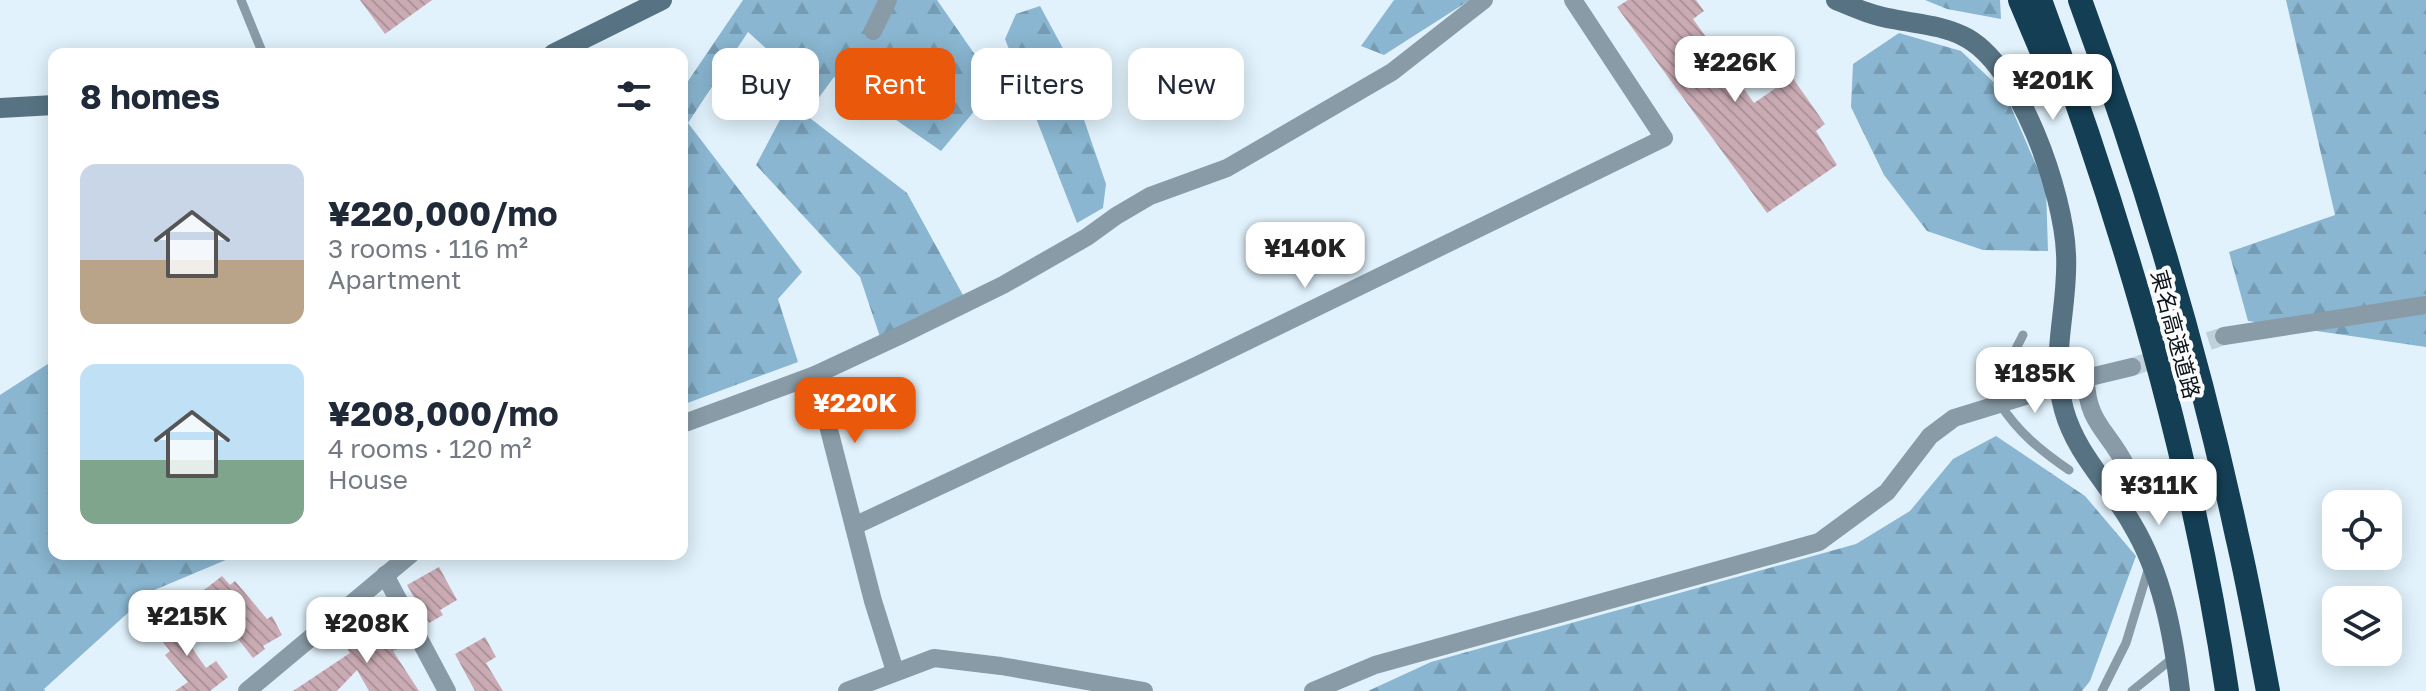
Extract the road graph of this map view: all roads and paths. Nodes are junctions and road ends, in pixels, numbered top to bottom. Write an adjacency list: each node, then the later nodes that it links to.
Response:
1 (241, 0): 11 (lane)
2 (662, 0): 12 (street)
3 (888, 0): 10 (street)
4 (1484, 0): 20 (street)
5 (1573, 0): 26 (street)
6 (1836, 0): 21 (street)
7 (2020, 0): 15 (highway)
8 (2040, 0): 15 (highway, 東名高速道路)
9 (2082, 0): 42 (highway, 東名高速道路)
10 (873, 31)
11 (261, 48)
12 (565, 48)
13 (48, 105): 14 (street)
14 (0, 108)
15 (2122, 238): 41 (highway, 東名高速道路)
16 (2426, 305): 18 (street)
17 (2023, 335): 22 (lane)
18 (2224, 336)
19 (2132, 367): 25 (street)
20 (815, 375): 23 (street); 26 (street)
21 (2058, 386): 22 (street); 25 (street)
22 (2000, 404): 24 (lane); 37 (street)
23 (688, 422)
24 (2069, 470)
25 (2114, 496): 27 (street)
26 (854, 526): 31 (street)
27 (2151, 559): 30 (street); 38 (lane)
28 (404, 560): 29 (street)
29 (385, 575): 33 (street); 34 (street)
30 (2176, 656): 39 (lane); 40 (street)
31 (895, 671): 32 (street); 35 (street)
32 (1064, 684): 36 (street)
33 (247, 691)
34 (447, 691)
35 (847, 691)
36 (1144, 691)
37 (1313, 691)
38 (2102, 691)
39 (2132, 691)
40 (2180, 691)
41 (2227, 691)
42 (2268, 691)

